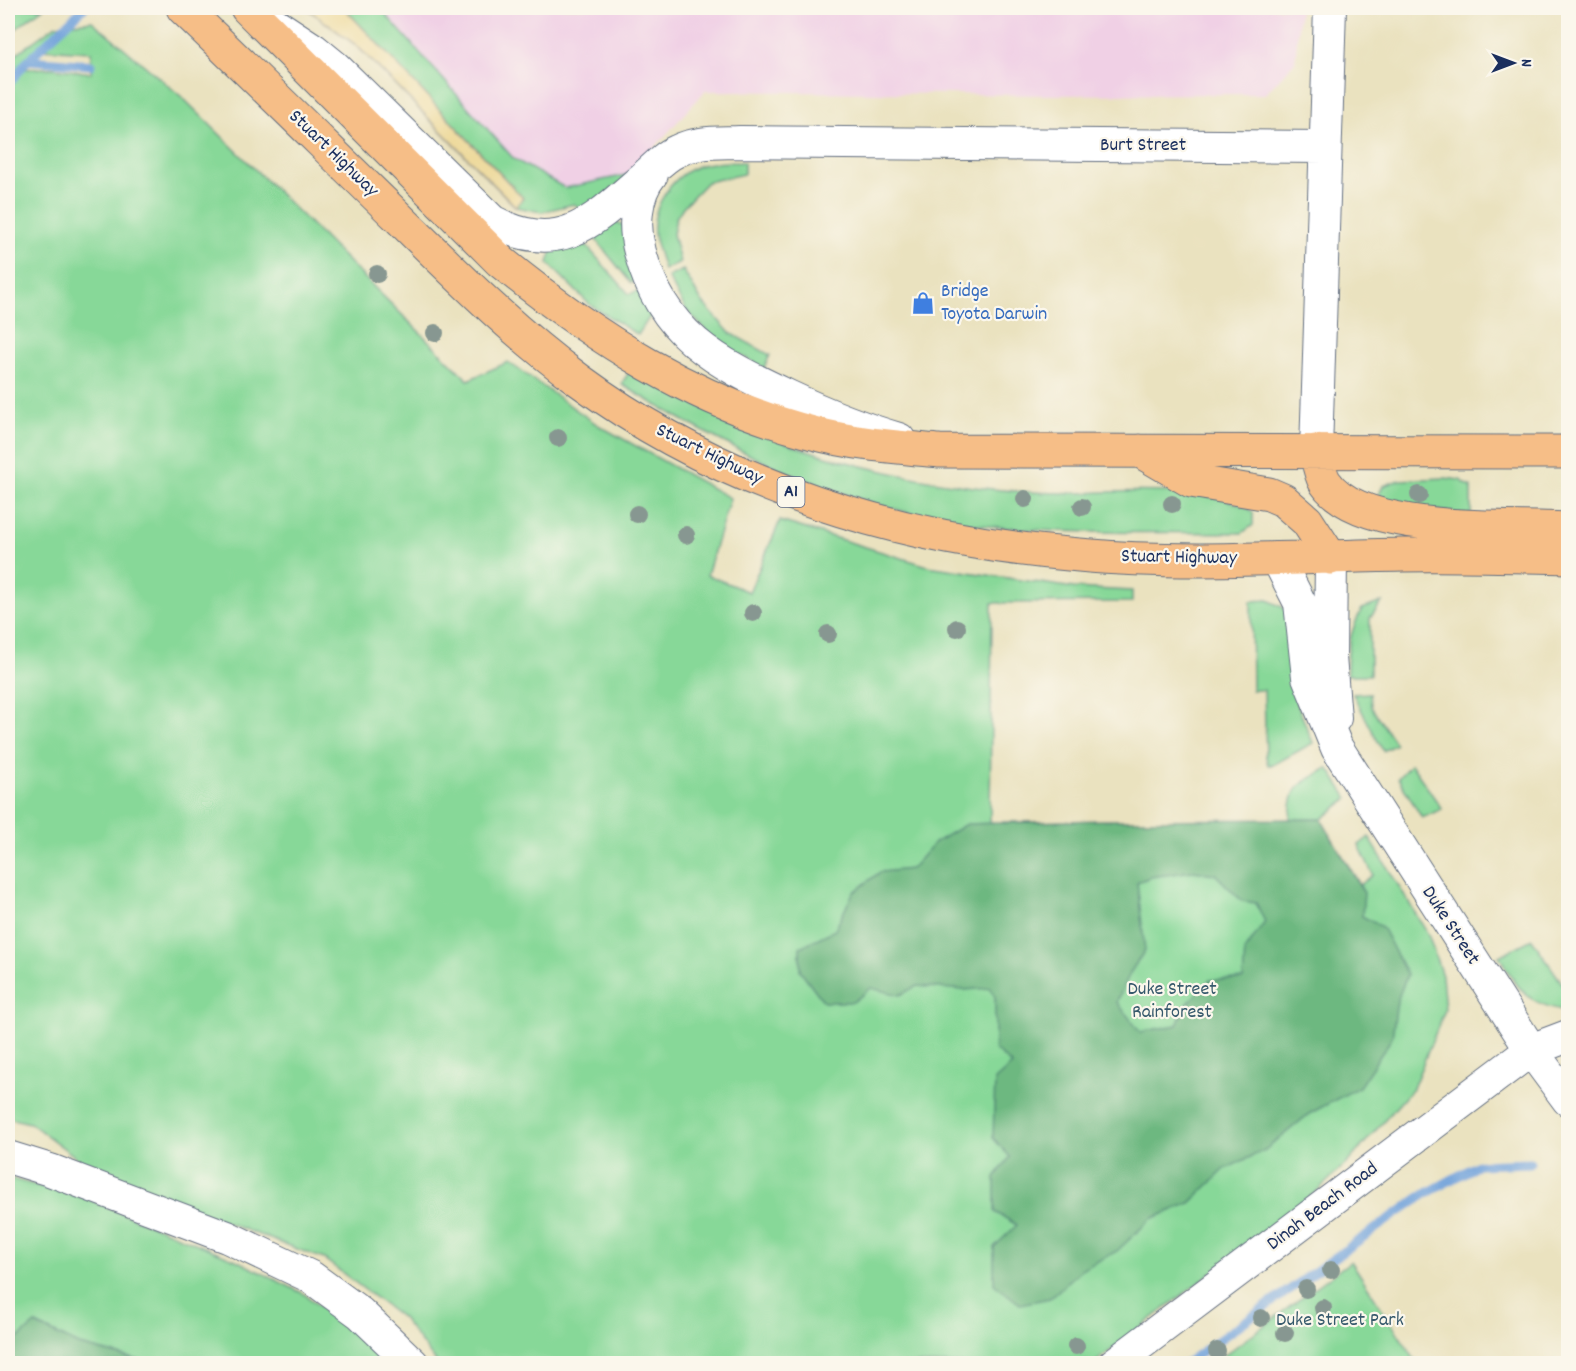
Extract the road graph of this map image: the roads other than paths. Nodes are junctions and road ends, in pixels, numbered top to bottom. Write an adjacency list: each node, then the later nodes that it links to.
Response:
1 (183, 8): 12 (highway, Stuart Highway / A1)
2 (249, 8): 5 (street); 6 (highway)
3 (1330, 8): 4 (street)
4 (1324, 147): 5 (street, Burt Street); 8 (street)
5 (662, 161): 6 (street)
6 (939, 451): 7 (highway)
7 (1140, 451): 8 (highway); 13 (highway)
8 (1316, 452): 9 (highway); 10 (highway)
9 (1569, 452)
10 (1569, 529)
11 (1569, 557): 13 (highway, Stuart Highway / A1)
12 (1277, 558): 13 (highway, Stuart Highway / A1); 14 (street, Duke Street)
13 (1331, 558): 14 (street, Duke Street)
14 (1336, 748): 16 (street, Duke Street)
15 (1569, 1036): 16 (street, Dinah Beach Road)
16 (1531, 1050): 17 (street, Duke Street); 20 (street, Dinah Beach Road)
17 (1569, 1100)
18 (8, 1157): 19 (street)
19 (413, 1364)
20 (1114, 1364)

